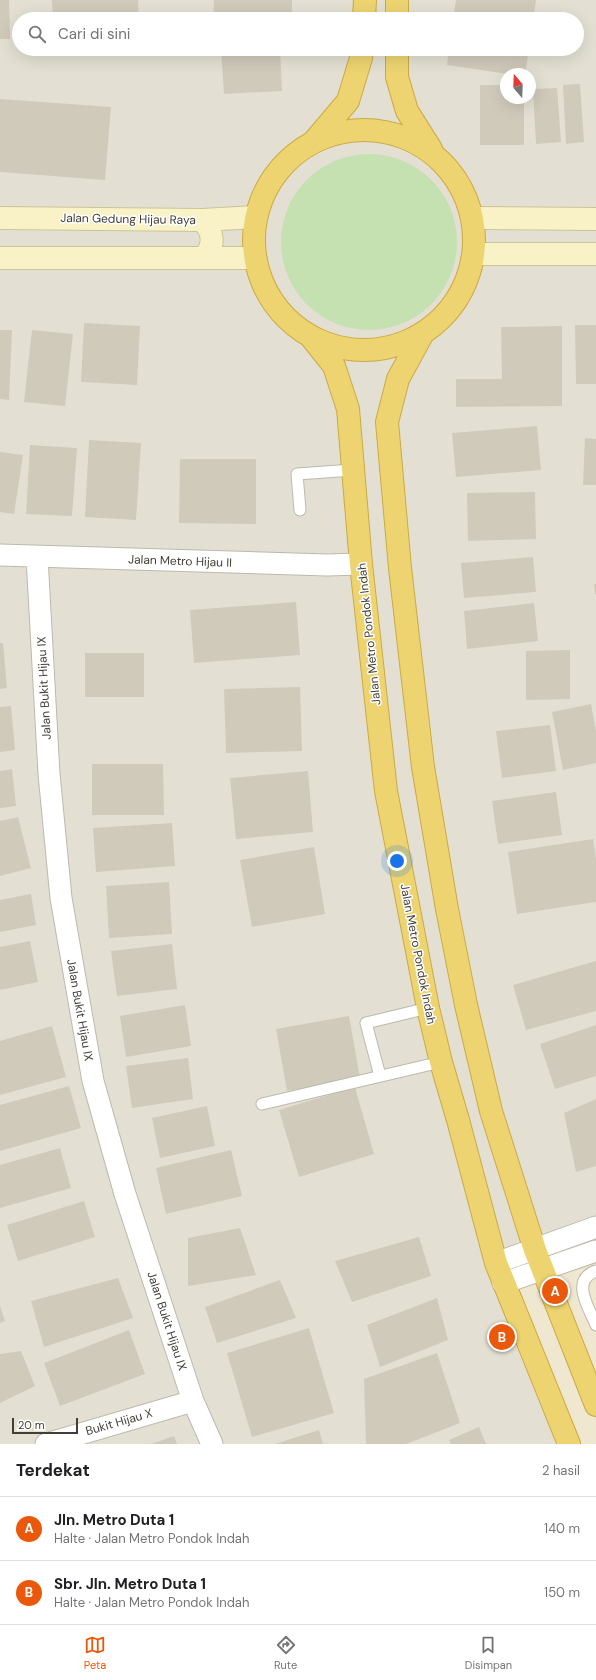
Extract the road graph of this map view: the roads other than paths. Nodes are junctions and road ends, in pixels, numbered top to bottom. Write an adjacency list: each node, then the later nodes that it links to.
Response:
1 (365, 0): 3 (highway)
2 (397, 0): 4 (highway)
3 (364, 12)
4 (397, 12)
5 (361, 56): 7 (highway)
6 (397, 56): 8 (highway)
7 (314, 141): 8 (highway); 9 (highway)
8 (434, 152): 11 (highway)
9 (256, 217): 14 (main road, Jalan Gedung Hijau Raya); 20 (highway)
10 (0, 218): 14 (main road, Jalan Gedung Hijau Raya)
11 (474, 218): 12 (main road); 15 (highway)
12 (536, 219): 13 (main road); 16 (main road)
13 (596, 219)
14 (202, 220): 19 (main road)
15 (474, 254): 16 (main road); 21 (highway)
16 (533, 254): 17 (main road)
17 (596, 254)
18 (0, 258): 19 (main road)
19 (204, 258): 20 (main road)
20 (255, 258): 22 (highway)
21 (423, 333): 22 (highway); 34 (highway)
22 (310, 336): 23 (highway, Jalan Metro Pondok Indah)
23 (353, 470): 24 (lane); 27 (highway, Jalan Metro Pondok Indah)
24 (300, 510)
25 (0, 555): 26 (street, Jalan Metro Hijau II)
26 (37, 557): 27 (street, Jalan Metro Hijau II); 37 (street, Jalan Bukit Hijau IX)
27 (361, 564): 28 (highway, Jalan Metro Pondok Indah)
28 (428, 1008): 29 (highway, Jalan Metro Pondok Indah); 30 (lane)
29 (441, 1062): 30 (lane); 35 (highway, Jalan Metro Pondok Indah)
30 (380, 1076): 31 (lane)
31 (262, 1104)
32 (596, 1227): 34 (street)
33 (595, 1258): 34 (street); 36 (lane)
34 (538, 1260): 35 (street); 38 (highway)
35 (500, 1273): 41 (highway, Jalan Metro Pondok Indah)
36 (596, 1325)
37 (193, 1401): 39 (street, Bukit Hijau X); 40 (street, Jalan Bukit Hijau IX)
38 (596, 1405)
39 (46, 1444)
40 (212, 1444)
41 (569, 1444)

